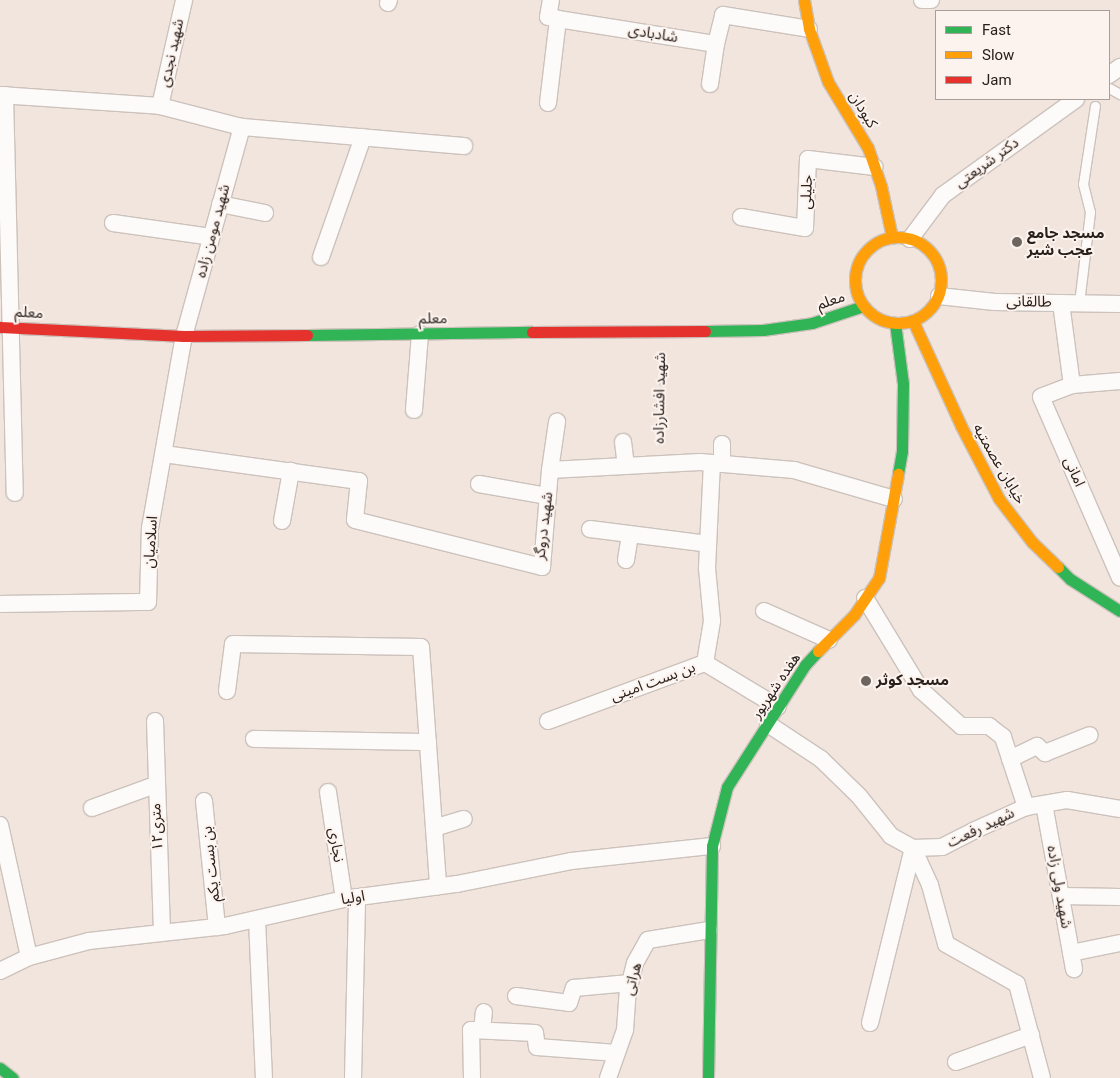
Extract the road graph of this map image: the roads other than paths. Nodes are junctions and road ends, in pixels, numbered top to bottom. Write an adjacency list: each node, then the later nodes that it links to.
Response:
1 (184, 0): 13 (street, شهید نجدی)
2 (551, 0): 6 (street)
3 (804, 0): 7 (main road, کبودان)
4 (922, 0): 5 (street)
5 (931, 0)
6 (558, 19): 8 (street, شادبادی); 12 (street)
7 (809, 29): 8 (street); 18 (main road, کبودان)
8 (716, 44): 9 (street)
9 (710, 84)
10 (2, 95): 13 (street); 34 (street)
11 (1075, 100): 25 (street, دکتر شریعتی)
12 (548, 103)
13 (160, 106): 15 (street)
14 (1095, 106): 29 (lane)
15 (242, 126): 16 (street); 19 (street, شهید مومن زاده)
16 (363, 137): 17 (street); 26 (street)
17 (464, 146)
18 (875, 167): 21 (street, جلیلی); 24 (main road, کبودان)
19 (220, 204): 20 (street); 23 (street, شهید مومن زاده)
20 (265, 213)
21 (741, 217)
22 (113, 223): 23 (street)
23 (211, 237): 36 (street, شهید مومن زاده)
24 (892, 237): 25 (main road); 31 (main road)
25 (910, 239): 27 (main road)
26 (321, 257)
27 (938, 296): 28 (street, طالقانی); 32 (main road)
28 (1061, 303): 29 (street, طالقانی); 38 (street)
29 (1079, 303): 30 (street, طالقانی)
30 (1120, 304)
31 (863, 306): 33 (main road); 35 (main road, معلم)
32 (913, 321): 33 (main road); 61 (main road, خیابان عصمتیه)
33 (895, 323): 51 (main road, هفده شهریور)
34 (5, 327): 36 (main road, معلم); 49 (street)
35 (420, 334): 36 (main road, معلم); 39 (street)
36 (184, 336): 43 (street, اسلامیان)
37 (1120, 381): 38 (street, امانی)
38 (1072, 385): 57 (street, امانی)
39 (414, 410)
40 (557, 422): 46 (street, شهید دروگر)
41 (623, 442): 45 (street)
42 (722, 444): 44 (street)
43 (164, 454): 47 (street, شهید دروگر); 59 (street, اسلامیان)
44 (717, 463): 45 (street); 51 (street); 55 (street)
45 (626, 466): 46 (street)
46 (550, 470): 50 (street, شهید دروگر)
47 (291, 472): 50 (street, شهید دروگر); 52 (street)
48 (479, 484): 50 (street)
49 (15, 493)
50 (548, 496)
51 (894, 499): 58 (main road, هفده شهریور)
52 (282, 521)
53 (590, 529): 54 (street)
54 (630, 534): 55 (street); 56 (street)
55 (708, 544): 63 (street)
56 (626, 560)
57 (1120, 578)
58 (866, 598): 62 (main road, هفده شهریور); 72 (street)
59 (0, 604)
60 (764, 611): 62 (street)
61 (1120, 612)
62 (829, 640): 65 (main road, هفده شهریور)
63 (705, 663): 65 (street, بن بست امینی); 67 (street, بن بست امینی)
64 (227, 691): 71 (street)
65 (778, 707): 68 (main road, هفده شهریور)
66 (155, 721): 73 (street, ۱۲متری)
67 (548, 721)
68 (768, 724): 83 (main road, هفده شهریور); 84 (street)
69 (1090, 735): 72 (street)
70 (254, 739): 71 (street)
71 (428, 742): 82 (street)
72 (1010, 758): 77 (street)
73 (156, 786): 78 (street); 92 (street, ۱۲متری)
74 (328, 792): 88 (street, نجاری)
75 (204, 801): 90 (street, بن بست یکم)
76 (1044, 804): 77 (street, شهید رفعت); 79 (street, شهید رفعت); 86 (street, شهید ولی زاده)
77 (1026, 807): 84 (street, شهید رفعت)
78 (92, 808)
79 (1120, 809)
80 (464, 819): 82 (street)
81 (0, 825): 94 (street)
82 (434, 828): 85 (street)
83 (712, 846): 85 (street, اولیا); 91 (main road, هفده شهریور)
84 (913, 848): 99 (street); 101 (street)
85 (438, 886): 88 (street, اولیا)
86 (1062, 896): 87 (street); 93 (street, شهید ولی زاده)
87 (1120, 897)
88 (351, 898): 89 (street, اولیا); 107 (street, نجاری)
89 (257, 919): 90 (street, اولیا); 106 (street)
90 (217, 927): 92 (street, اولیا)
91 (709, 930): 96 (street, هراتی); 110 (main road, هفده شهریور)
92 (162, 933): 94 (street, اولیا)
93 (1120, 944)
94 (29, 957): 95 (street, اولیا)
95 (0, 971)
96 (630, 983): 97 (street); 102 (street, هراتی)
97 (516, 996)
98 (484, 1012): 100 (street)
99 (870, 1023)
100 (482, 1030): 102 (street); 108 (street)
101 (1031, 1035): 103 (street); 111 (street)
102 (617, 1053): 109 (street, هراتی)
103 (956, 1062)
104 (0, 1068): 105 (main road)
105 (13, 1078)
106 (264, 1078)
107 (353, 1078)
108 (472, 1078)
109 (608, 1078)
110 (708, 1078)
111 (1042, 1078)

